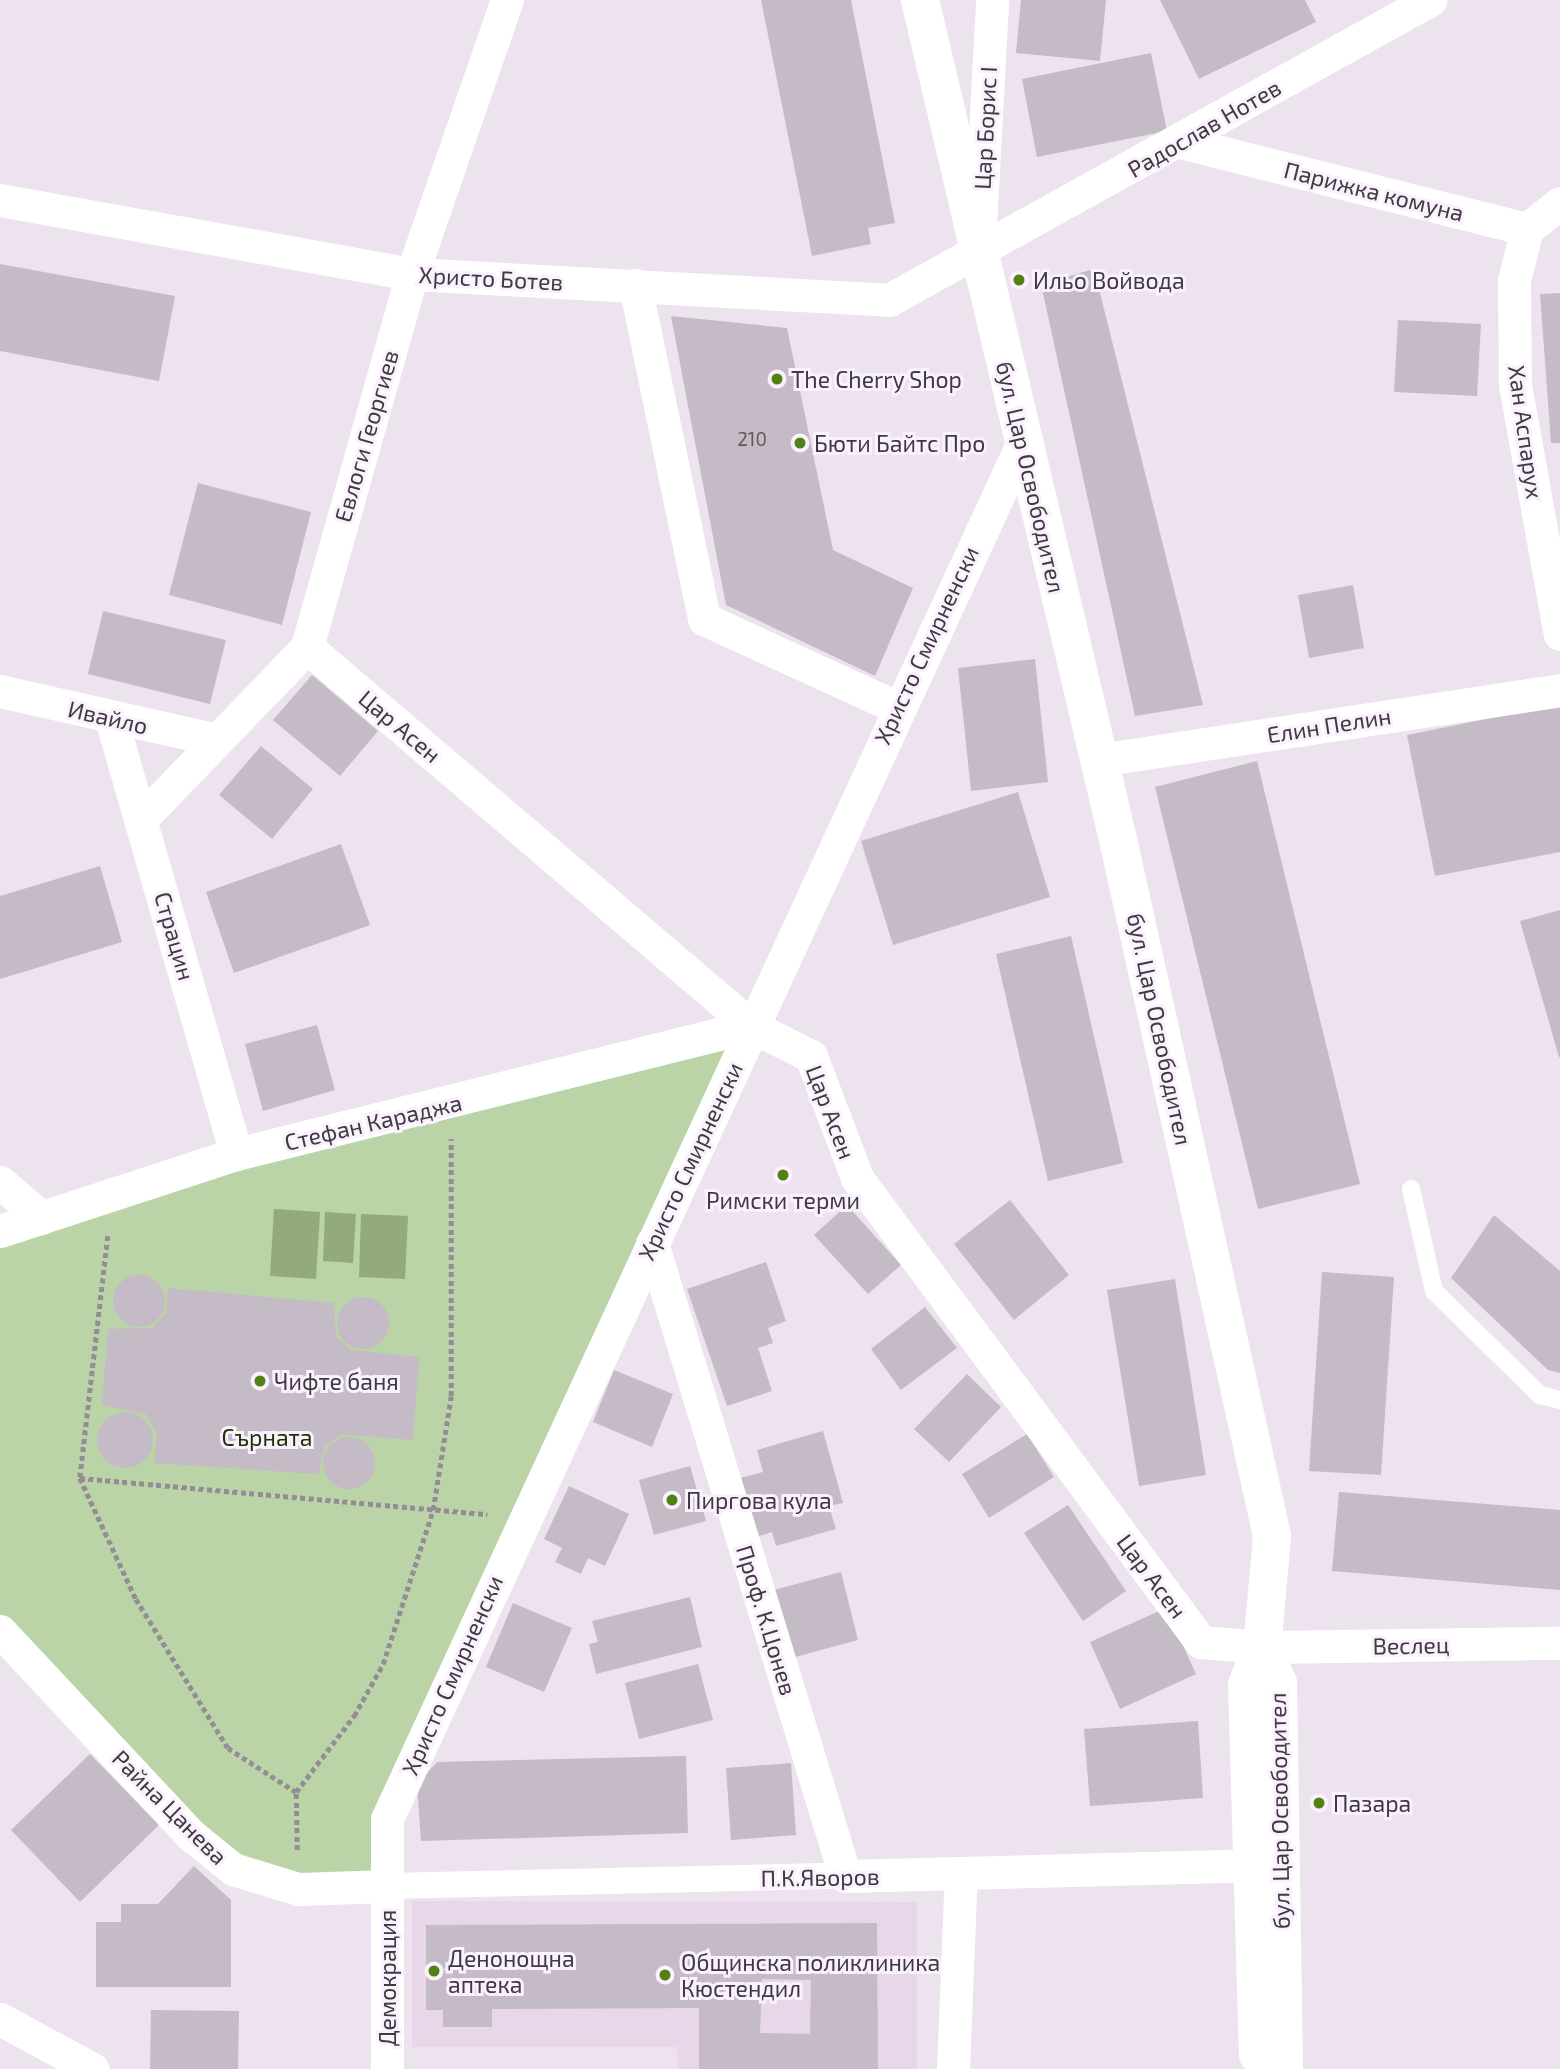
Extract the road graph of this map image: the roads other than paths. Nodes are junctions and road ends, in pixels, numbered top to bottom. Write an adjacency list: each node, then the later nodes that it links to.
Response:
1 (507, 0): 10 (street, Евлоги Георгиев)
2 (920, 0): 9 (main road, бул. Цар Освободител)
3 (992, 0): 9 (street, Цар Борис I)
4 (1430, 0): 5 (street, Радослав Нотев)
5 (1180, 142): 8 (street, Парижка комуна); 9 (street, Радослав Нотев)
6 (0, 200): 10 (street, Христо Ботев)
7 (1560, 204): 8 (street)
8 (1527, 229): 13 (street, Хан Аспарух)
9 (978, 255): 11 (street, Христо Ботев); 12 (main road, бул. Цар Освободител)
10 (412, 274): 11 (street, Христо Ботев); 14 (street, Евлоги Георгиев)
11 (635, 285): 17 (street)
12 (1023, 442): 17 (street, Христо Смирненски); 20 (main road, бул. Цар Освободител)
13 (1560, 634)
14 (307, 648): 19 (street, Евлоги Георгиев); 22 (street, Цар Асен)
15 (1560, 690): 20 (street, Елин Пелин)
16 (0, 691): 18 (street, Ивайло)
17 (896, 707): 22 (street, Христо Смирненски)
18 (111, 718): 19 (street, Ивайло); 21 (street, Страцин)
19 (217, 740): 21 (street, Евлоги Георгиев)
20 (1099, 760): 32 (main road, бул. Цар Освободител)
21 (142, 818): 23 (street, Страцин)
22 (751, 1026): 23 (street, Стефан Караджа); 28 (street, Христо Смирненски); 32 (street, Цар Асен)
23 (236, 1154): 26 (street, Стефан Караджа)
24 (0, 1182): 26 (street)
25 (1411, 1189): 29 (lane)
26 (42, 1218): 27 (street, Стефан Караджа)
27 (0, 1231)
28 (652, 1243): 35 (street, Проф. К.Цонев); 36 (street, Христо Смирненски)
29 (1560, 1400)
30 (0, 1630): 36 (street, Райна Цанева)
31 (1560, 1643): 32 (street, Веслец)
32 (1262, 1647): 33 (main road); 42 (main road, бул. Цар Освободител)
33 (1252, 1866): 34 (street, П.К.Яворов); 41 (main road)
34 (961, 1874): 35 (street, П.К.Яворов); 40 (street)
35 (845, 1876): 36 (street, П.К.Яворов)
36 (387, 1886): 39 (street, Демокрация)
37 (0, 2019): 38 (street)
38 (92, 2069)
39 (387, 2069)
40 (953, 2069)
41 (1258, 2069)
42 (1284, 2069)

